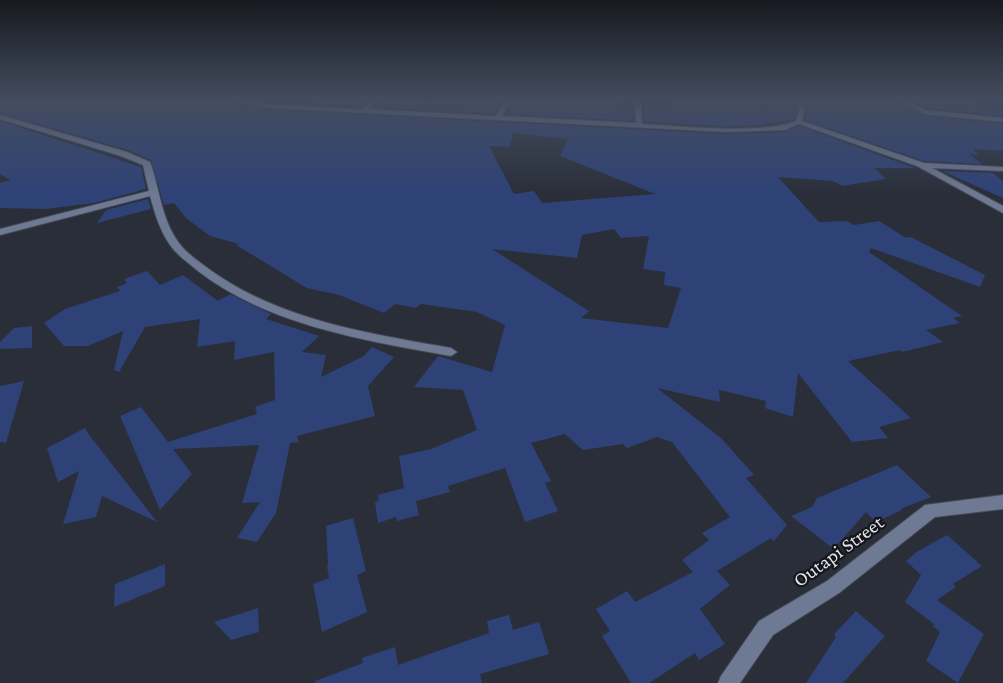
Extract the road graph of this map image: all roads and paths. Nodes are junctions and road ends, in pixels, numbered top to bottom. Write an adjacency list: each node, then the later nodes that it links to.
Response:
1 (46, 131): 5 (street)
2 (824, 131): 3 (street)
3 (921, 165): 4 (street); 6 (street)
4 (1003, 169)
5 (152, 193): 7 (street); 8 (street)
6 (1003, 210)
7 (0, 232)
8 (451, 352)
9 (1003, 502): 10 (street, Outapi Street)
10 (728, 683)

